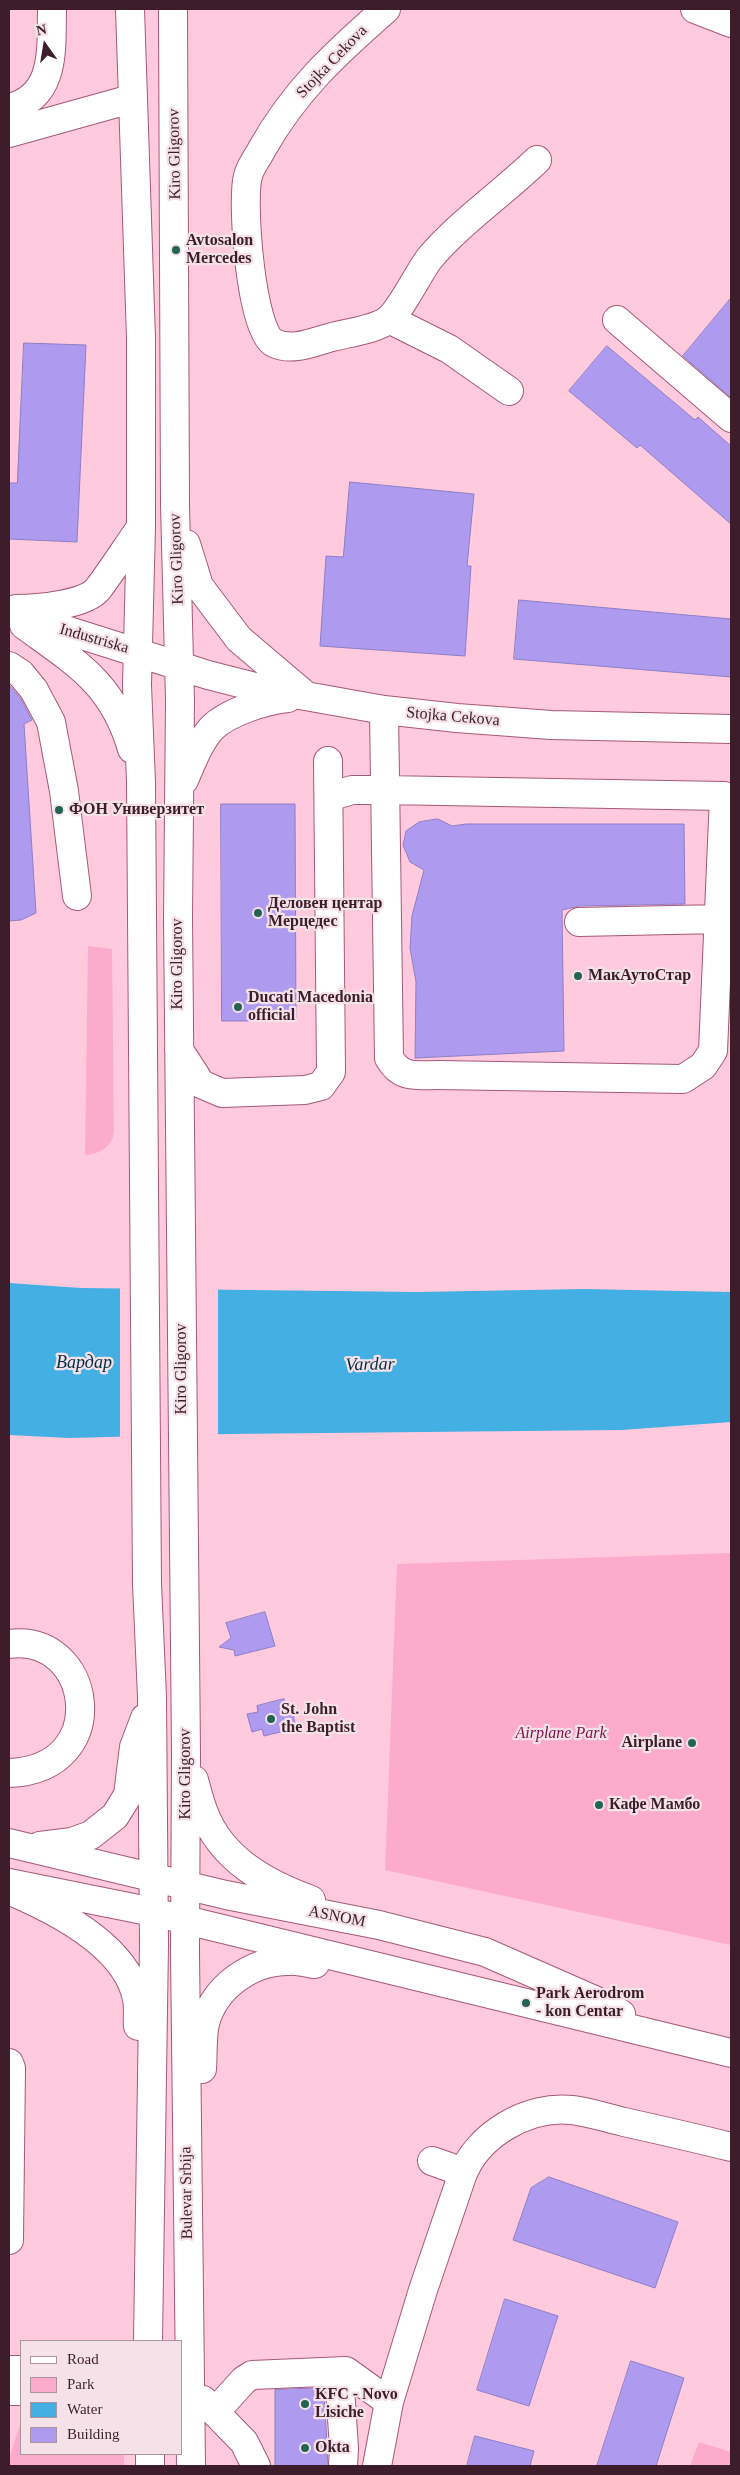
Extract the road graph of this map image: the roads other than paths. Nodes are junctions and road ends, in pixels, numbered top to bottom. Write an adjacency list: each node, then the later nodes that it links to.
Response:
1 (52, 9): 8 (street)
2 (130, 9): 7 (street, Kiro Gligorov)
3 (173, 9): 15 (street, Kiro Gligorov)
4 (386, 9): 11 (street, Stojka Cekova)
5 (695, 9): 6 (street)
6 (731, 23)
7 (131, 98): 9 (street); 16 (street, Kiro Gligorov)
8 (9, 108)
9 (9, 133)
10 (537, 160): 11 (street)
11 (389, 319): 13 (street)
12 (617, 320): 14 (street)
13 (509, 391)
14 (731, 418)
15 (175, 504): 19 (street, Kiro Gligorov); 21 (street)
16 (141, 527): 17 (street); 18 (street, Kiro Gligorov)
17 (9, 612): 18 (street, Industriska); 25 (street)
18 (138, 651): 19 (street, Industriska); 25 (street, Kiro Gligorov)
19 (180, 665): 21 (street, Stojka Cekova); 26 (street, Kiro Gligorov)
20 (9, 666): 29 (street)
21 (307, 696): 22 (street, Stojka Cekova); 26 (street)
22 (384, 710): 23 (street, Stojka Cekova); 27 (street)
23 (731, 729)
24 (328, 761): 28 (street)
25 (142, 782): 36 (street, Kiro Gligorov)
26 (180, 788): 32 (street, Kiro Gligorov)
27 (385, 790): 28 (street); 30 (street); 30 (street)
28 (329, 797): 33 (street)
29 (77, 896)
30 (719, 919): 31 (street)
31 (579, 922)
32 (179, 1050): 33 (street); 34 (street, Kiro Gligorov)
33 (222, 1093): 34 (street)
34 (180, 1150): 37 (street, Kiro Gligorov)
35 (9, 1644): 38 (street)
36 (152, 1697): 39 (street); 40 (street, Kiro Gligorov)
37 (186, 1752): 42 (street, Kiro Gligorov); 46 (street)
38 (9, 1773)
39 (17, 1845): 40 (street, ASNOM)
40 (152, 1876): 42 (street, ASNOM); 44 (street, Kiro Gligorov)
41 (9, 1883): 44 (street, ASNOM)
42 (185, 1884): 45 (street, Kiro Gligorov); 46 (street, ASNOM)
43 (9, 1891): 55 (street)
44 (153, 1912): 45 (street, ASNOM); 55 (street)
45 (185, 1919): 47 (street, ASNOM); 54 (street, Bulevar Srbija)
46 (379, 1925): 48 (street, ASNOM)
47 (464, 1988): 48 (street, ASNOM); 54 (street)
48 (650, 2032): 49 (street, ASNOM)
49 (731, 2052)
50 (9, 2063): 56 (street)
51 (731, 2147): 53 (street)
52 (432, 2161): 53 (street)
53 (463, 2172): 60 (street)
54 (186, 2173): 59 (street, Bulevar Srbija)
55 (150, 2174): 57 (street)
56 (9, 2240)
57 (146, 2339)
58 (342, 2367): 60 (street); 61 (street); 64 (street)
59 (191, 2388): 61 (street); 62 (street, Bulevar Srbija)
60 (390, 2402): 65 (street)
61 (214, 2412): 63 (street)
62 (191, 2466)
63 (256, 2466)
64 (343, 2466)
65 (377, 2466)

